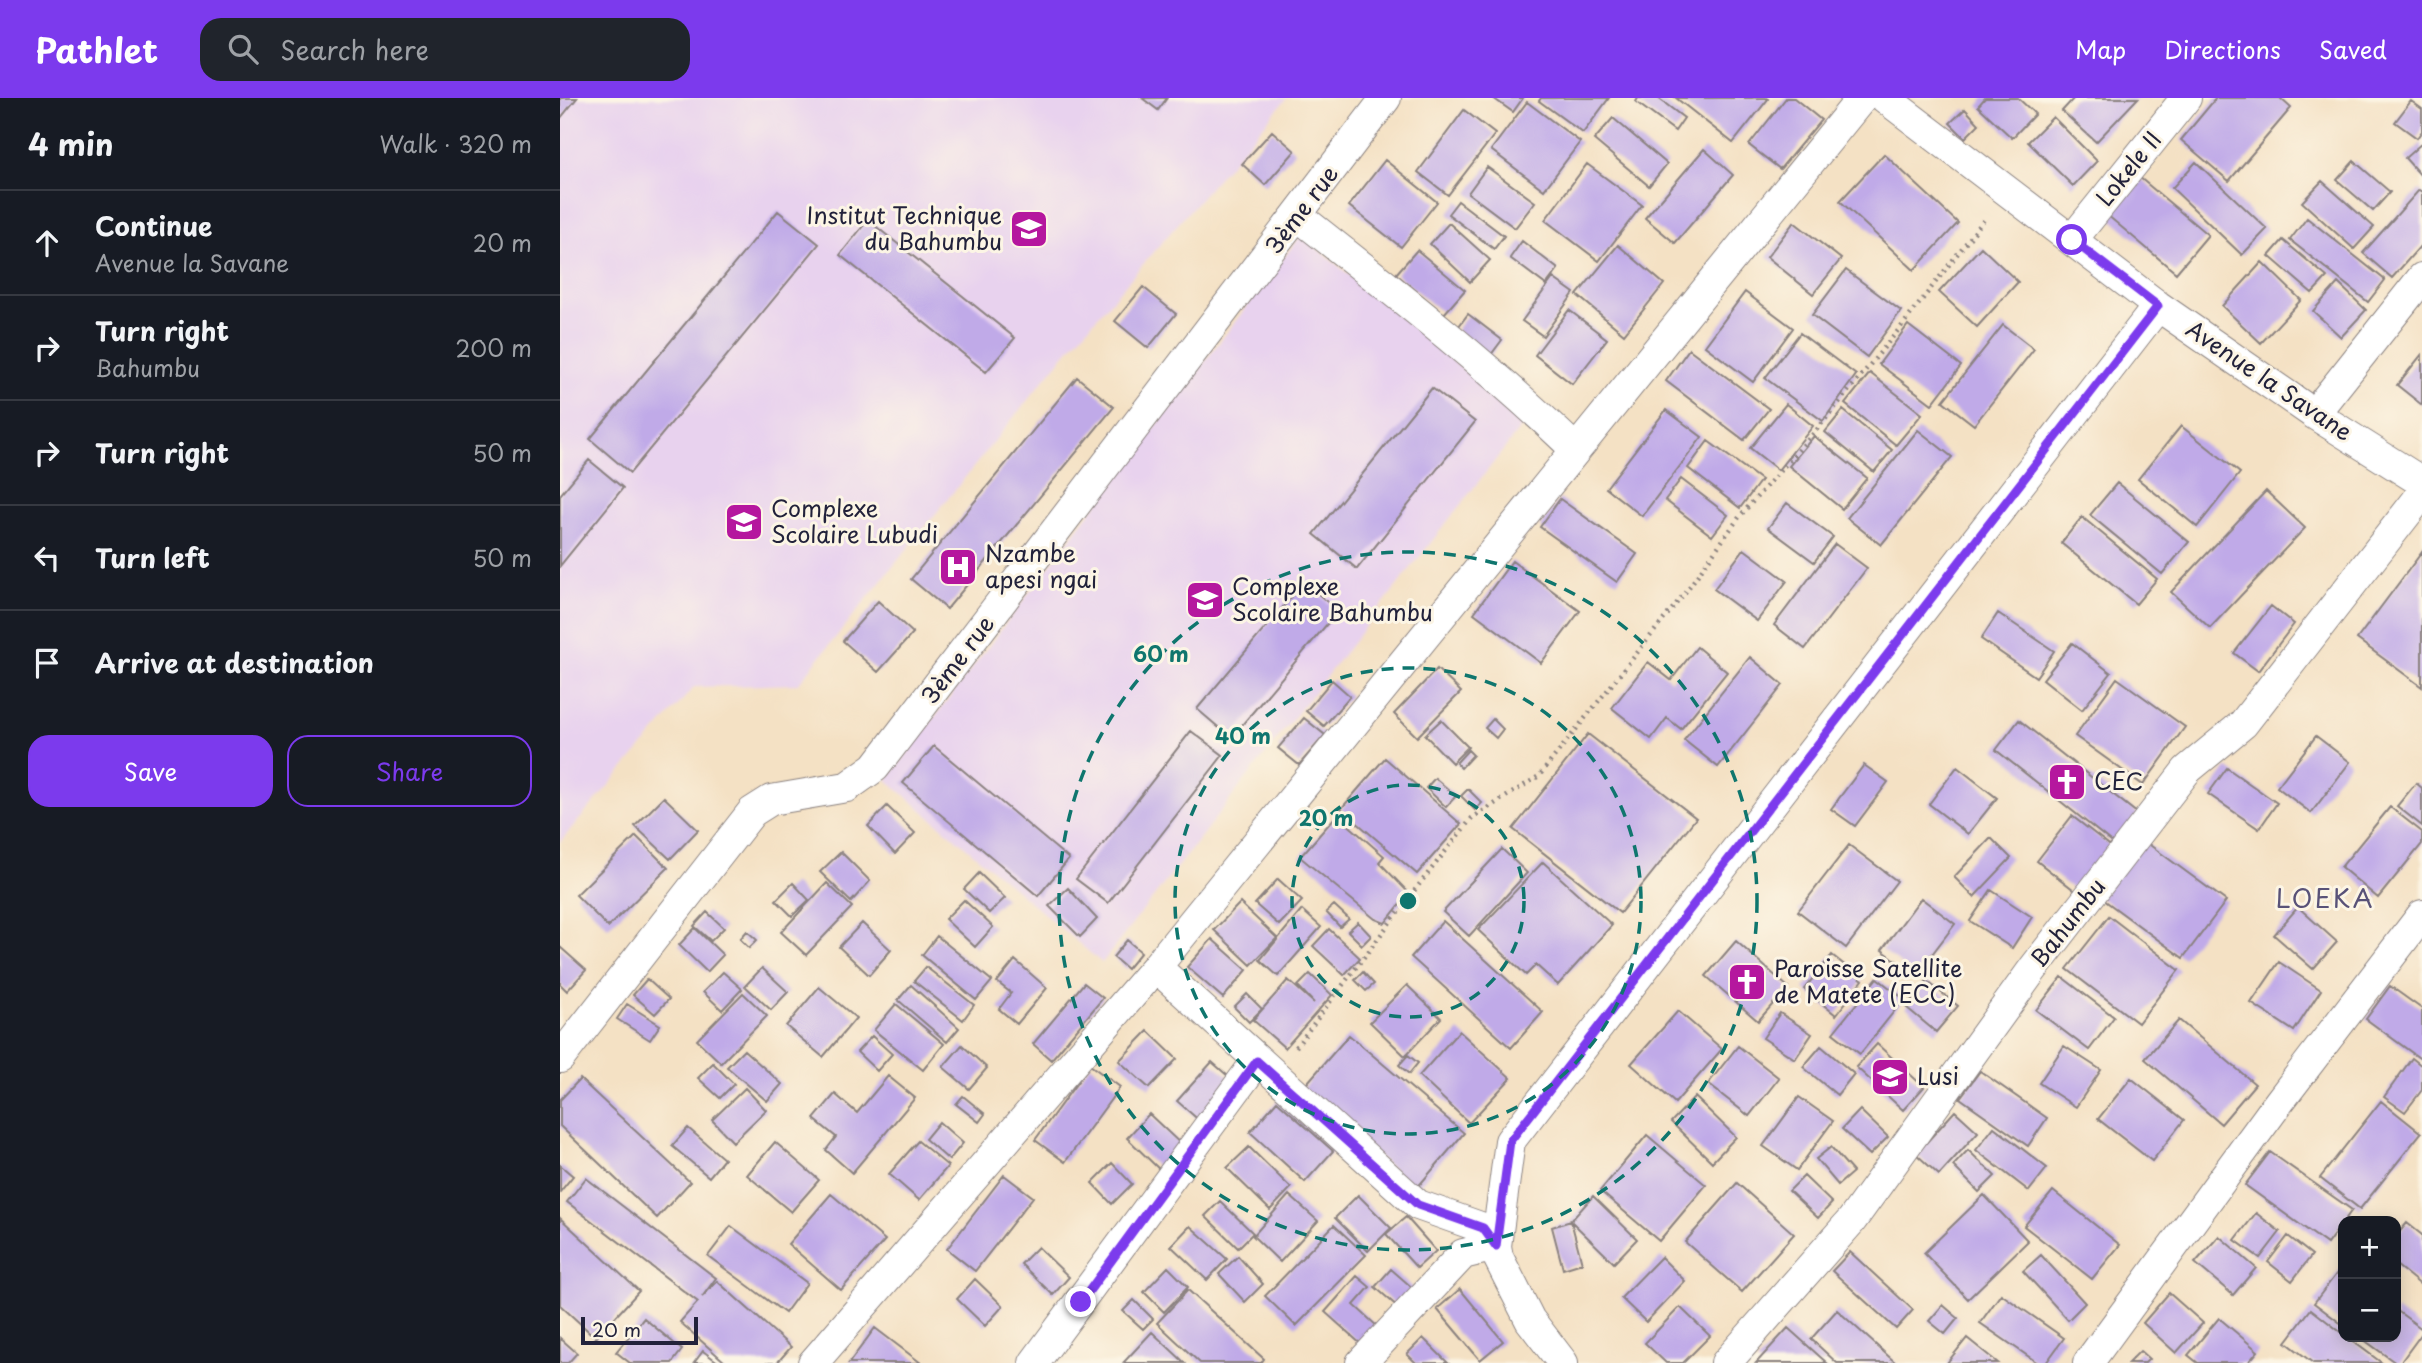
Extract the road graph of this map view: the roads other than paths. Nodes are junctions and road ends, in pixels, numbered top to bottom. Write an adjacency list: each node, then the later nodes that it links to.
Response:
1 (1386, 98): 5 (street, 3ème rue)
2 (1862, 98): 10 (street)
3 (1885, 98): 6 (street, Avenue la Savane)
4 (2186, 98): 6 (street, Lokele II)
5 (1298, 216): 10 (street); 15 (street, 3ème rue)
6 (2072, 240): 8 (street, Avenue la Savane)
7 (2422, 278): 9 (street)
8 (2158, 306): 9 (street, Avenue la Savane); 17 (street)
9 (2314, 414): 11 (street, Avenue la Savane)
10 (1575, 449): 14 (street)
11 (2422, 482)
12 (2422, 494): 22 (street, Bahumbu)
13 (2422, 915): 23 (street)
14 (1156, 967): 16 (street); 18 (street)
15 (560, 1058)
16 (1266, 1068): 17 (street); 19 (street)
17 (1496, 1246): 20 (street); 21 (street)
18 (813, 1363)
19 (1034, 1363)
20 (1361, 1363)
21 (1563, 1363)
22 (1726, 1363)
23 (2088, 1363)

